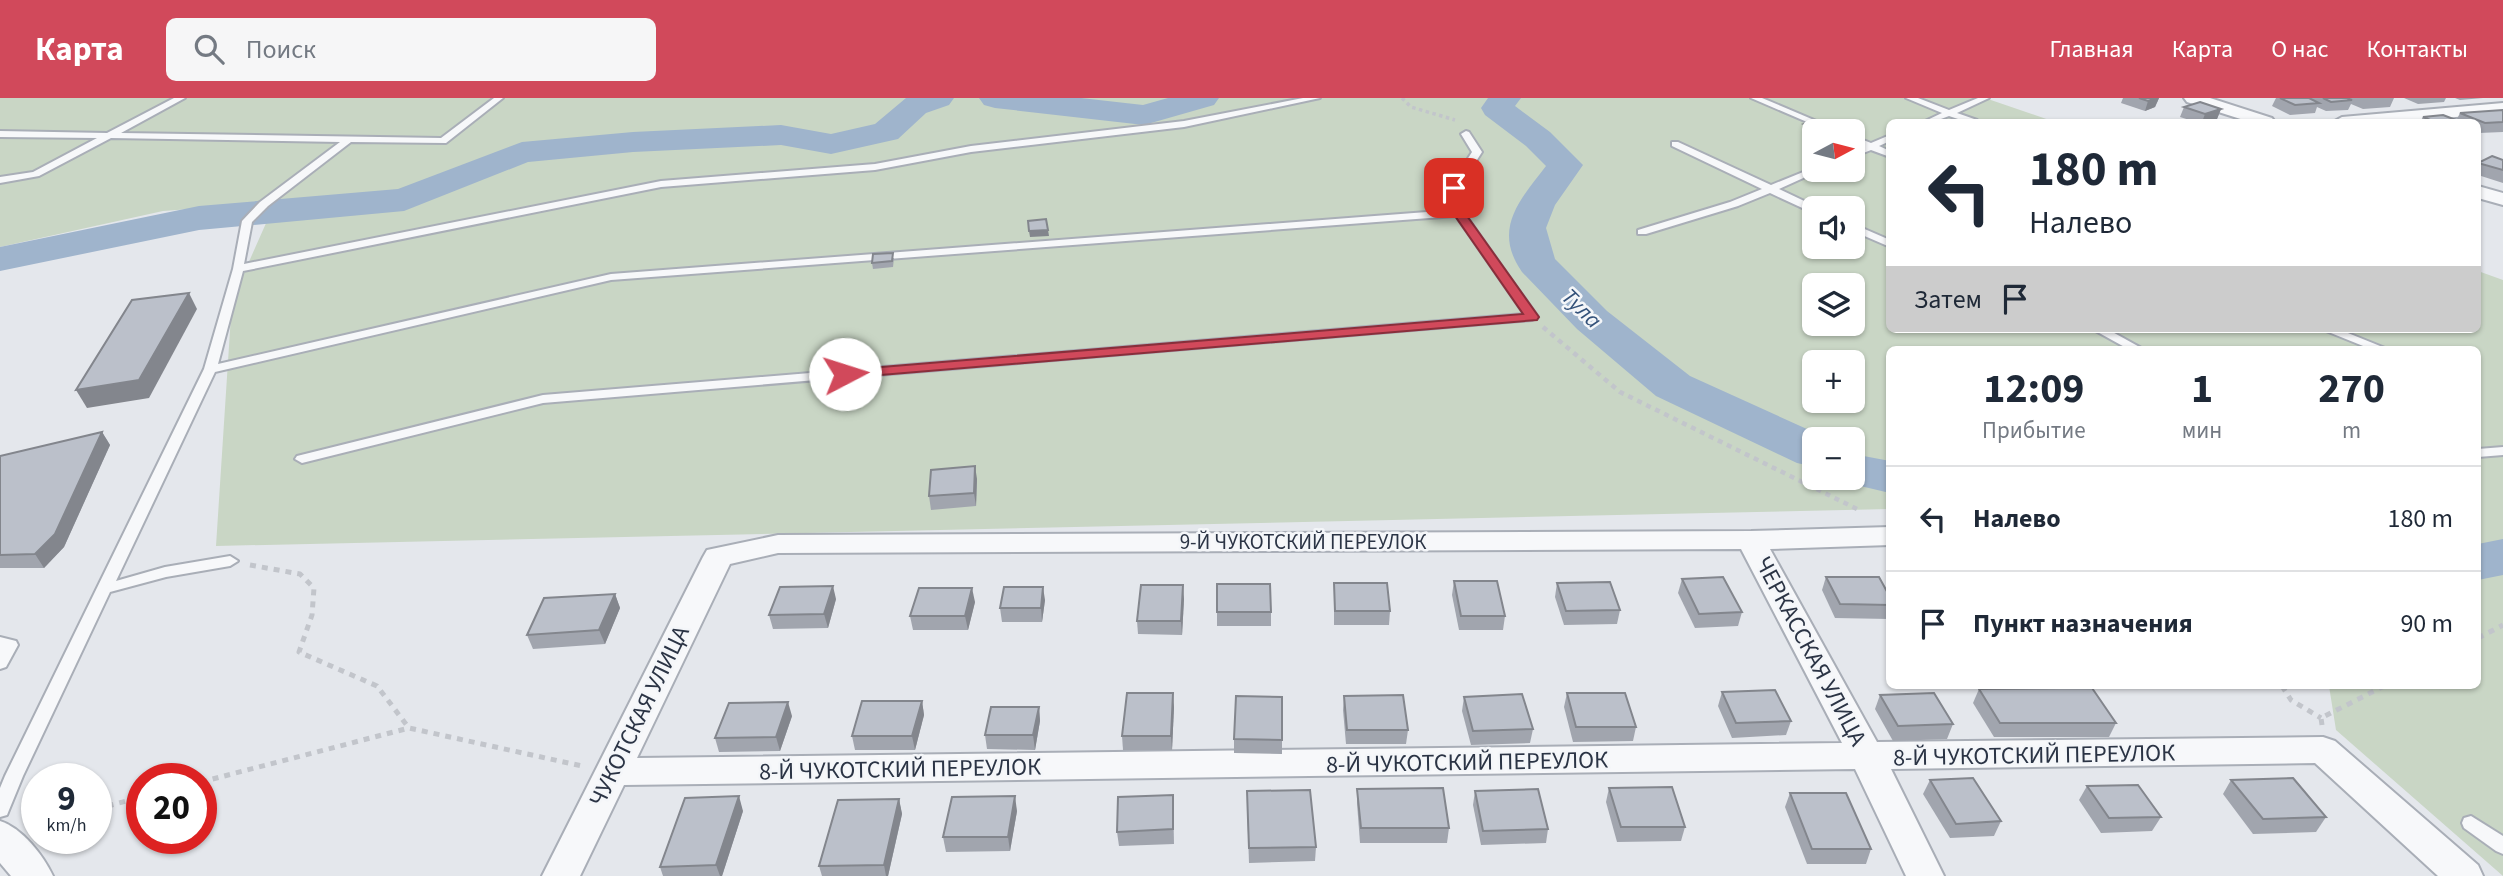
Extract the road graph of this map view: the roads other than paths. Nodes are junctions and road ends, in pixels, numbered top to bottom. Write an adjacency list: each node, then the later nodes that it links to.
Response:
1 (181, 98): 17 (lane)
2 (499, 98): 19 (lane)
3 (1316, 98): 35 (lane)
4 (1755, 98): 10 (lane)
5 (1910, 98): 9 (lane)
6 (1985, 98): 9 (lane)
7 (2193, 98): 13 (street)
8 (2503, 108): 14 (street)
9 (1949, 114): 11 (lane); 12 (lane)
10 (1806, 119)
11 (1935, 119)
12 (1964, 119)
13 (2257, 119)
14 (2376, 119)
15 (0, 134): 17 (lane)
16 (1466, 134): 31 (lane)
17 (110, 135): 19 (lane); 26 (lane)
18 (1886, 140): 22 (lane)
19 (348, 141): 35 (lane)
20 (1675, 144): 27 (lane)
21 (1866, 144): 22 (lane)
22 (1871, 146): 23 (lane); 24 (lane)
23 (1866, 148)
24 (1886, 153)
25 (1802, 176): 27 (lane)
26 (0, 180)
27 (1770, 189): 30 (lane); 32 (lane)
28 (2481, 193): 29 (street)
29 (2503, 199)
30 (1802, 203)
31 (1459, 213): 40 (lane); 43 (lane)
32 (1642, 232)
33 (1865, 233): 34 (lane)
34 (1886, 242)
35 (238, 269): 40 (lane)
36 (2106, 333): 38 (lane)
37 (2338, 333): 39 (lane)
38 (2131, 346)
39 (2373, 346)
40 (210, 369): 48 (lane)
41 (2503, 451): 42 (lane)
42 (2481, 453)
43 (302, 459)
44 (1886, 536): 45 (street, 9-Й ЧУКОТСКИЙ ПЕРЕУЛОК)
45 (1751, 540): 46 (street, 9-Й ЧУКОТСКИЙ ПЕРЕУЛОК); 51 (street, ЧЕРКАССКАЯ УЛИЦА)
46 (718, 556): 52 (street, ЧУКОТСКАЯ УЛИЦА)
47 (230, 561): 48 (lane)
48 (103, 589): 53 (lane)
49 (0, 642): 50 (lane)
50 (0, 663)
51 (1867, 757): 52 (street, 8-Й ЧУКОТСКИЙ ПЕРЕУЛОК); 59 (street, ЧЕРКАССКАЯ УЛИЦА); 60 (street, 8-Й ЧУКОТСКИЙ ПЕРЕУЛОК)
52 (611, 772): 58 (street, ЧУКОТСКАЯ УЛИЦА)
53 (0, 810)
54 (2471, 823): 56 (lane)
55 (0, 836): 57 (street)
56 (2503, 846)
57 (34, 876)
58 (561, 876)
59 (1925, 876)
60 (2464, 876)

